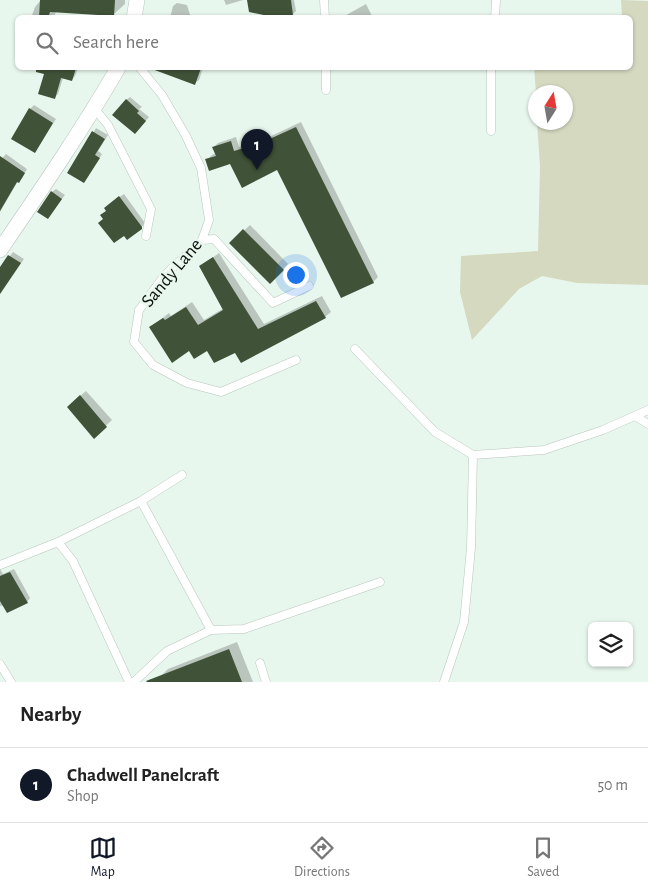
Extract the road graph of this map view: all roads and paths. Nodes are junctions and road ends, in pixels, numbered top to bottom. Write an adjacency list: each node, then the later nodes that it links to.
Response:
1 (138, 0): 4 (street)
2 (324, 0): 5 (lane)
3 (496, 0): 6 (lane)
4 (135, 15)
5 (325, 15)
6 (495, 15)
7 (117, 70): 12 (street)
8 (142, 70): 15 (lane, Sandy Lane)
9 (326, 70): 11 (lane)
10 (491, 70): 13 (lane)
11 (326, 90)
12 (94, 108): 14 (lane); 16 (street)
13 (492, 131)
14 (146, 236)
15 (202, 240): 17 (lane); 19 (lane, Sandy Lane)
16 (0, 250)
17 (309, 286)
18 (354, 349): 23 (lane)
19 (296, 360)
20 (648, 410): 21 (lane)
21 (635, 416): 22 (lane); 23 (lane)
22 (648, 424)
23 (472, 455): 36 (lane)
24 (182, 475): 25 (lane)
25 (141, 501): 26 (lane); 29 (lane)
26 (58, 542): 27 (lane); 33 (lane)
27 (0, 565)
28 (380, 582): 29 (lane)
29 (211, 630): 34 (lane)
30 (0, 664): 32 (lane)
31 (260, 664): 35 (lane)
32 (10, 682)
33 (129, 682)
34 (134, 682)
35 (266, 682)
36 (444, 682)

